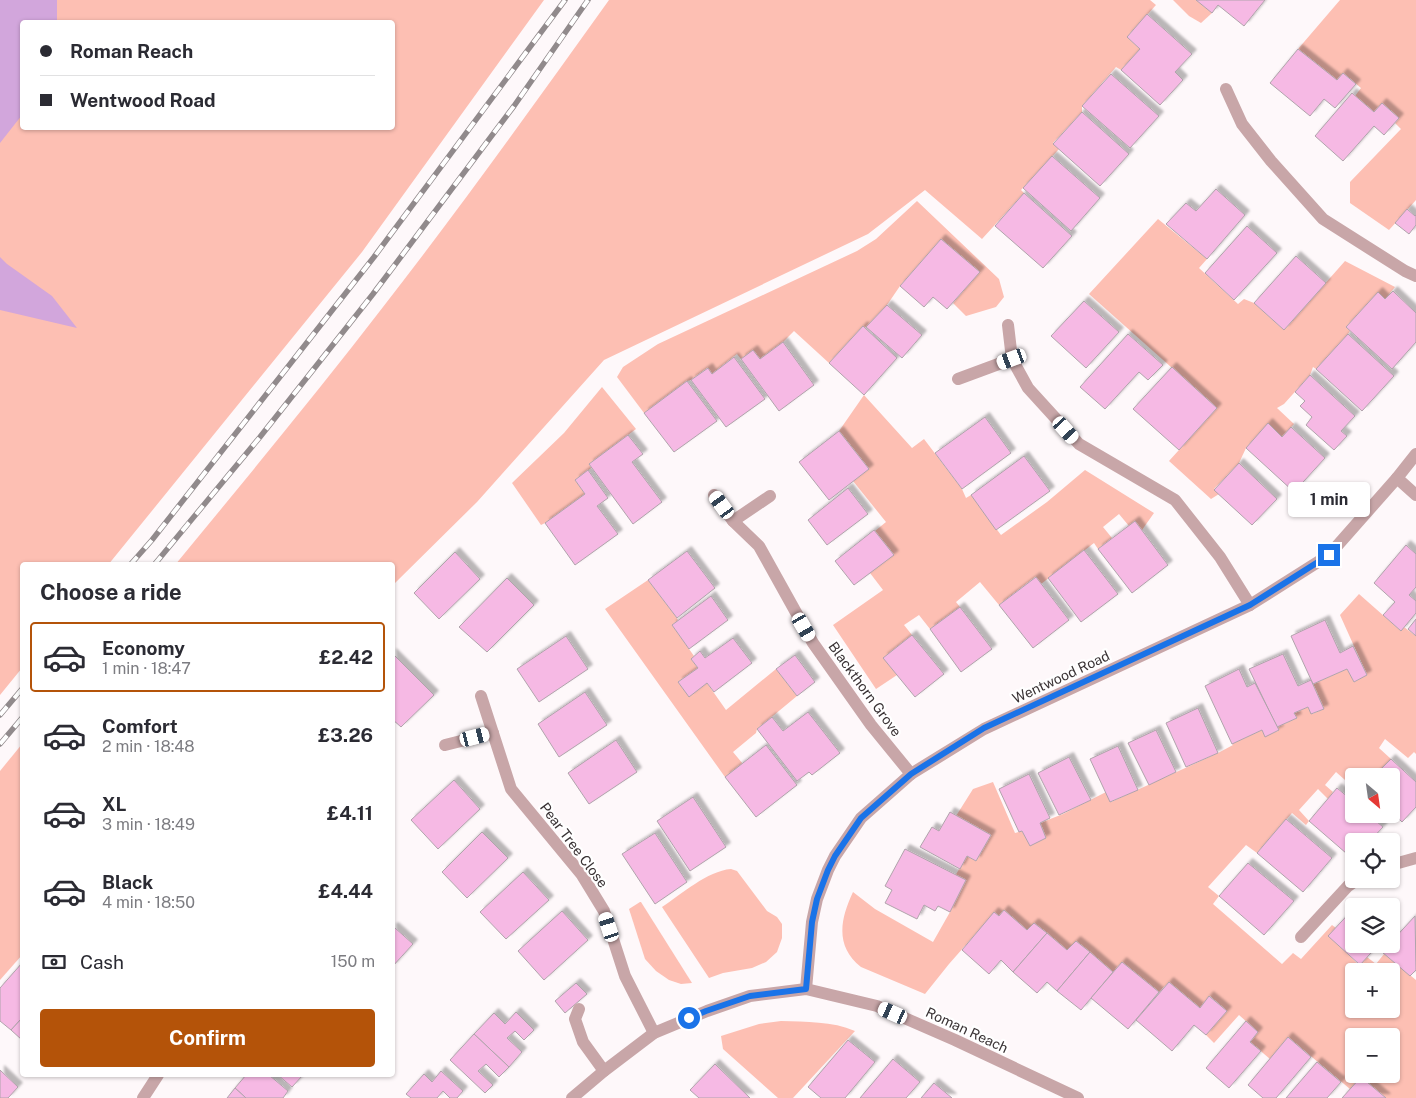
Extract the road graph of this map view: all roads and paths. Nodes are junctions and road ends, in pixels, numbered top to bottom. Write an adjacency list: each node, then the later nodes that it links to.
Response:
1 (1226, 89): 2 (street)
2 (1416, 276)
3 (1008, 325): 4 (street)
4 (1012, 359): 5 (street); 12 (street)
5 (958, 379)
6 (1416, 454): 7 (street, Wentwood Road)
7 (1397, 478): 8 (street); 12 (street, Wentwood Road)
8 (1416, 494)
9 (714, 495): 11 (street, Blackthorn Grove)
10 (770, 496): 11 (street)
11 (733, 521): 16 (street, Blackthorn Grove)
12 (1250, 605): 16 (street, Wentwood Road)
13 (481, 696): 14 (street, Pear Tree Close)
14 (493, 733): 15 (street); 23 (street, Pear Tree Close)
15 (445, 745)
16 (911, 774): 21 (street, Wentwood Road)
17 (1416, 858): 18 (street)
18 (1400, 862)
19 (1346, 888): 20 (street)
20 (1301, 937)
21 (806, 989): 23 (street, Roman Reach); 28 (street, Roman Reach)
22 (579, 1009): 24 (street)
23 (654, 1033): 24 (street, Roman Reach)
24 (604, 1071): 27 (street, Roman Reach)
25 (157, 1077): 26 (street)
26 (143, 1098)
27 (572, 1098)
28 (1078, 1098)

